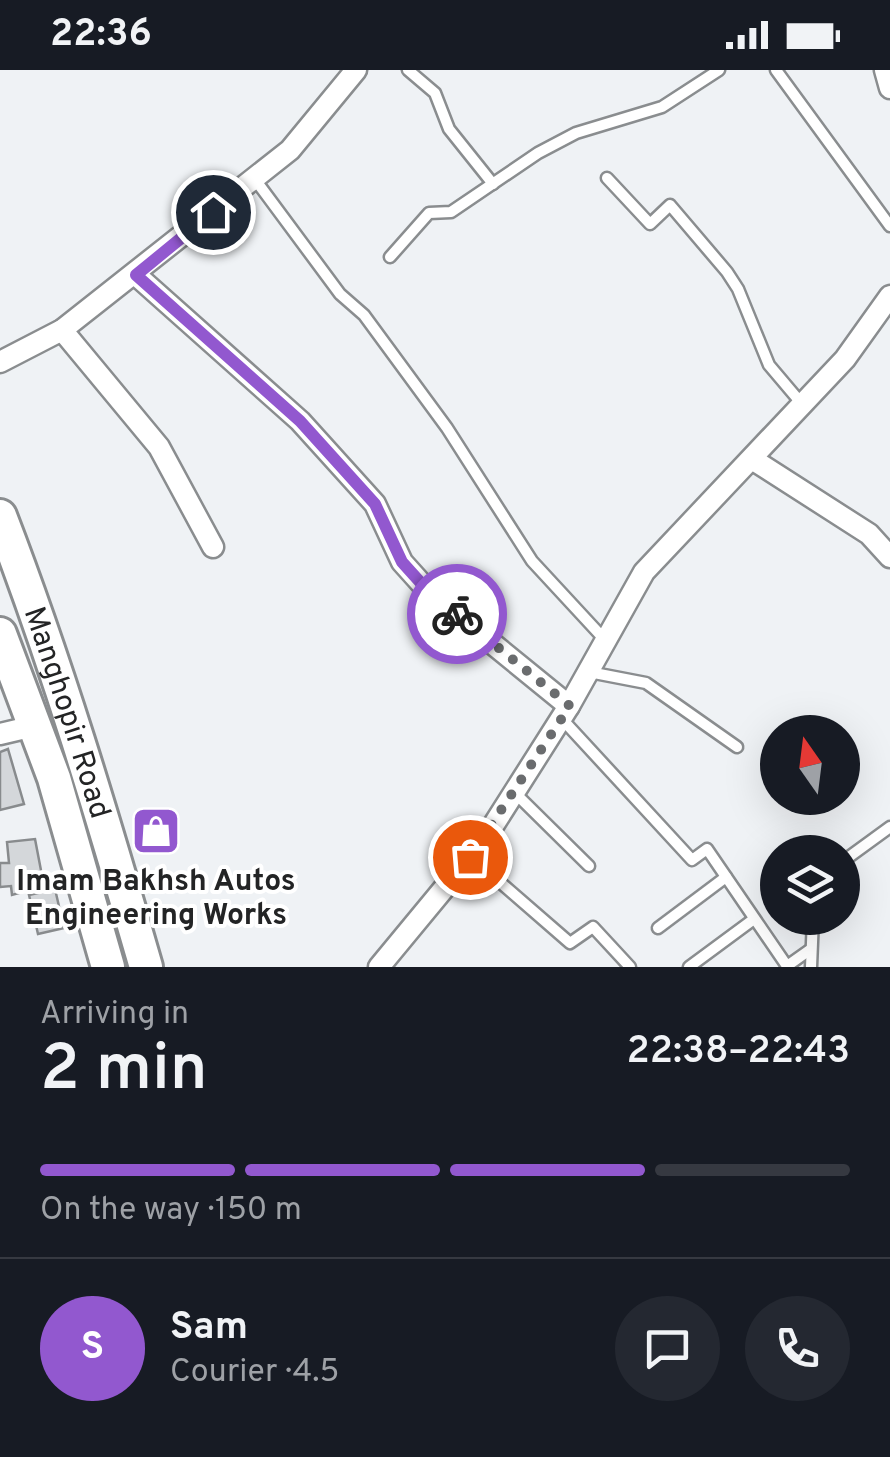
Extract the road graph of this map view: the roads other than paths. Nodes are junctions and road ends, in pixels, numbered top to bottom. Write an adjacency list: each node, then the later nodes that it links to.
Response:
1 (356, 70): 7 (street)
2 (408, 70): 9 (lane)
3 (719, 70): 9 (lane)
4 (776, 70): 10 (lane)
5 (886, 70): 6 (street)
6 (890, 88)
7 (254, 178): 12 (street); 22 (lane)
8 (607, 178): 16 (lane)
9 (493, 184): 11 (lane)
10 (890, 226)
11 (390, 258)
12 (136, 275): 14 (street); 24 (street)
13 (890, 296): 16 (street)
14 (62, 330): 15 (street); 19 (street)
15 (0, 362)
16 (802, 405): 17 (street)
17 (752, 460): 20 (street); 22 (street)
18 (0, 516): 39 (main road, Manghopir Road)
19 (213, 547)
20 (890, 557)
21 (0, 634): 25 (main road, Manghopir Road)
22 (606, 641): 23 (street)
23 (588, 672): 24 (street); 27 (lane)
24 (566, 712): 28 (street); 33 (lane)
25 (34, 726): 26 (street); 38 (main road, Manghopir Road)
26 (0, 734)
27 (738, 747)
28 (514, 792): 31 (street); 32 (lane)
29 (890, 827): 30 (lane)
30 (860, 849)
31 (470, 857): 40 (street); 41 (lane)
32 (589, 866)
33 (726, 877): 34 (lane); 35 (lane)
34 (754, 919): 37 (lane); 42 (lane)
35 (658, 928)
36 (812, 935): 37 (lane)
37 (811, 949): 43 (lane)
38 (108, 967)
39 (146, 967)
40 (379, 967)
41 (630, 967)
42 (689, 967)
43 (811, 967)

